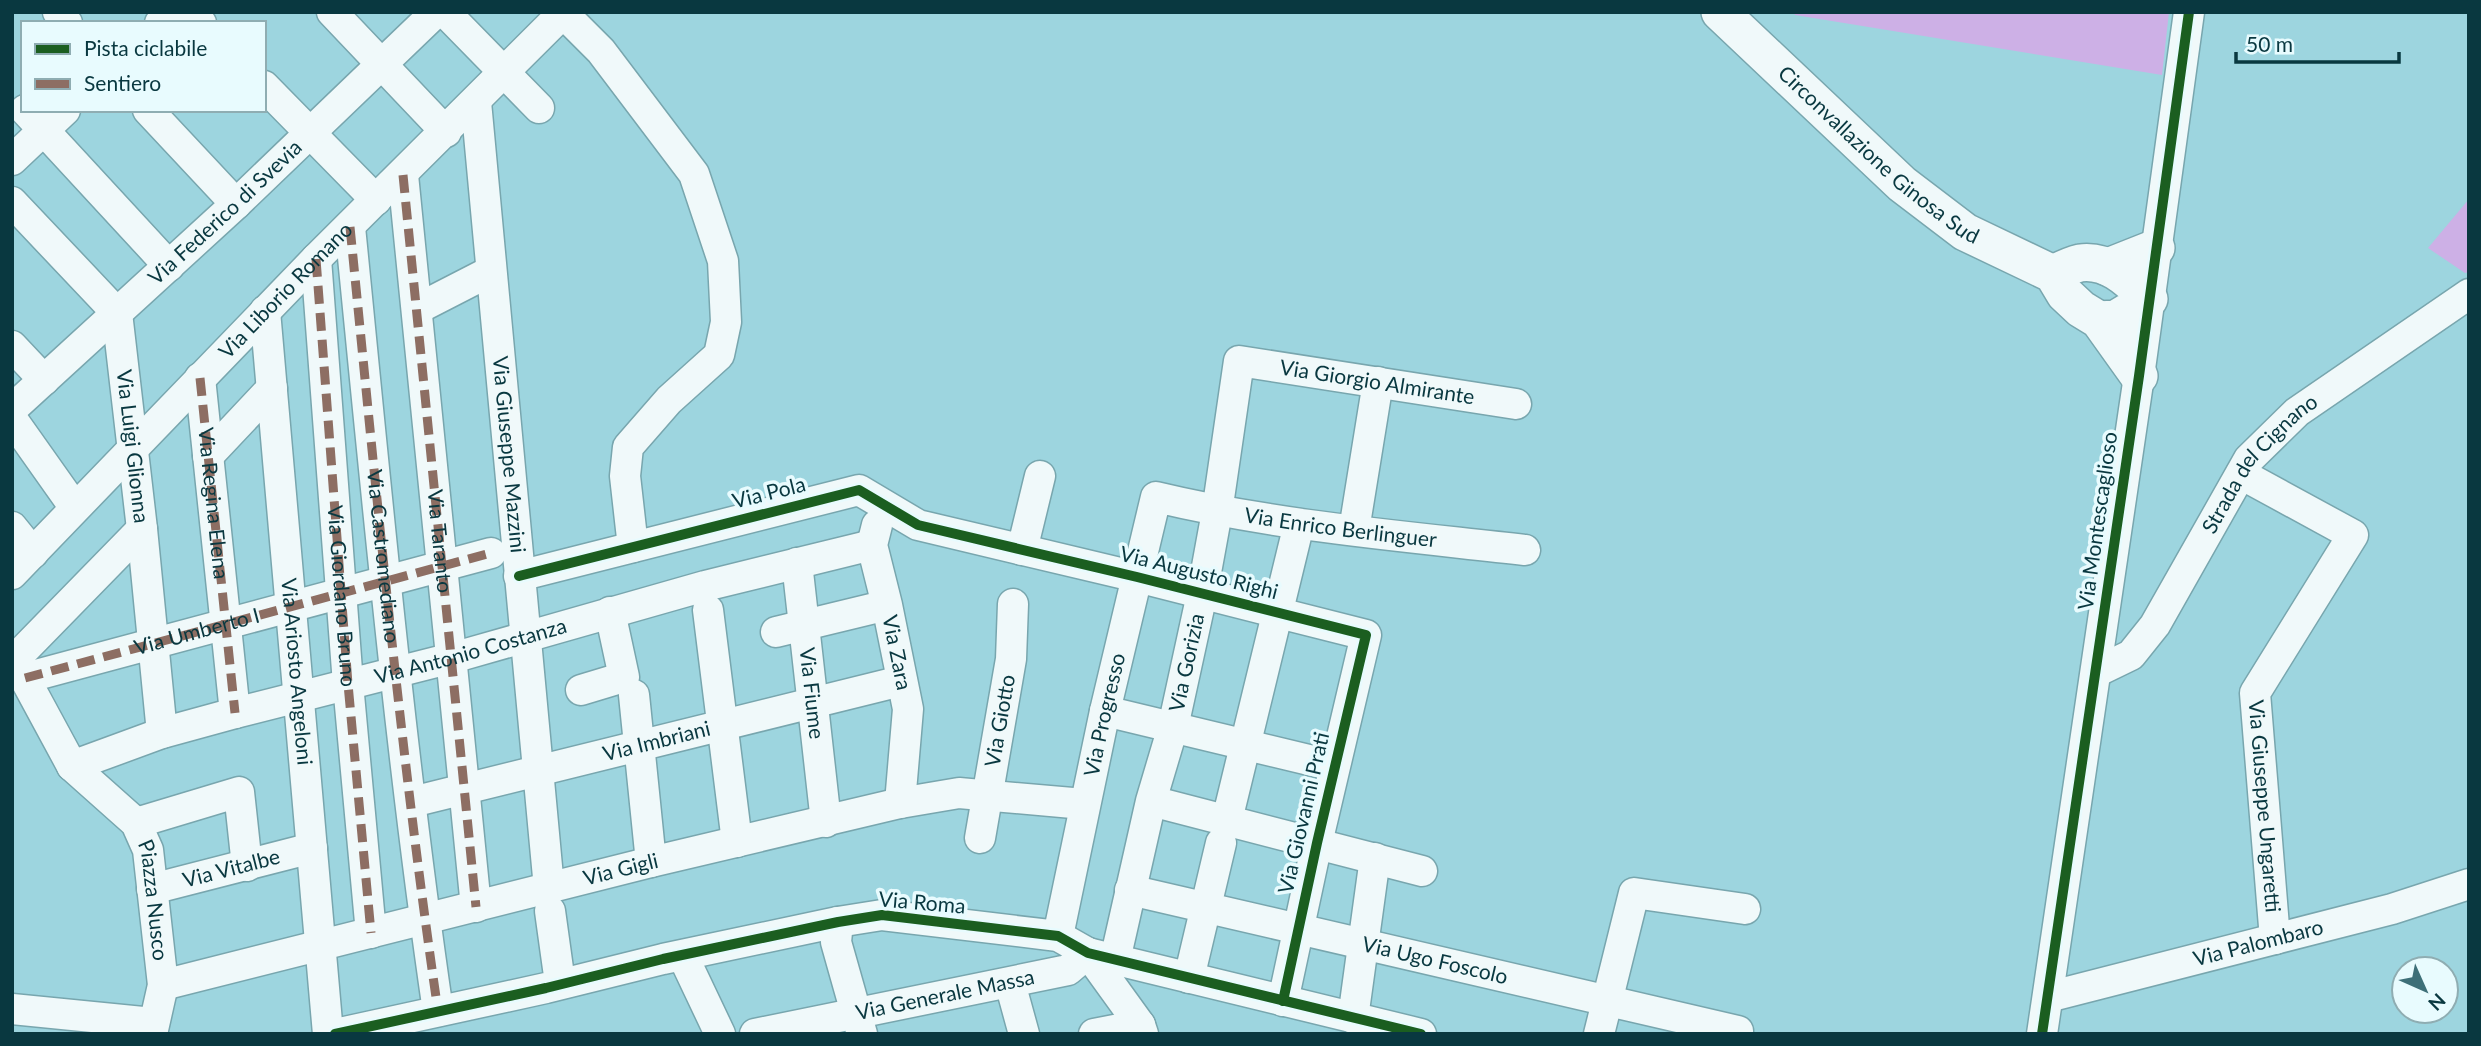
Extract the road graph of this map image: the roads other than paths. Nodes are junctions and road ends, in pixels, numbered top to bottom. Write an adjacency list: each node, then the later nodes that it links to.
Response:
1 (332, 12): 7 (street)
2 (436, 12): 7 (street, Via Federico di Svevia)
3 (445, 12): 8 (street)
4 (1720, 12): 27 (main road, Circonvallazione Ginosa Sud)
5 (2189, 12): 22 (street, Via Montescaglioso)
6 (563, 13): 8 (street, Via Liborio Romano); 57 (street)
7 (382, 64): 14 (street); 15 (street, Via Federico di Svevia)
8 (505, 73): 10 (street, Via Liborio Romano); 11 (street)
9 (266, 88): 15 (street)
10 (475, 103): 14 (street, Via Liborio Romano); 26 (street, Via Giuseppe Mazzini)
11 (539, 108)
12 (150, 112): 20 (street)
13 (39, 115): 16 (street); 24 (street)
14 (446, 132): 17 (street, Via Liborio Romano)
15 (310, 133): 18 (street); 20 (street, Via Federico di Svevia)
16 (12, 159)
17 (403, 175): 18 (street, Via Liborio Romano); 30 (street, Via Taranto)
18 (376, 200): 21 (street, Via Liborio Romano)
19 (12, 202): 32 (street)
20 (236, 204): 24 (street, Via Federico di Svevia)
21 (350, 227): 23 (street, Via Liborio Romano); 67 (street, Via Castromediano)
22 (2156, 248): 25 (main road); 29 (street, Via Montescaglioso)
23 (316, 259): 31 (street, Via Liborio Romano); 68 (street, Via Giordano Bruno)
24 (169, 266): 32 (street, Via Federico di Svevia)
25 (2108, 267): 27 (main road); 29 (main road)
26 (491, 271): 30 (street); 65 (street, Via Giuseppe Mazzini)
27 (2053, 274): 33 (main road, Circonvallazione Ginosa Sud)
28 (2469, 295): 46 (street, Strada del Cignano)
29 (2149, 299): 33 (main road); 36 (street, Via Montescaglioso)
30 (417, 309): 63 (street, Via Taranto)
31 (265, 311): 37 (street, Via Liborio Romano); 40 (street, Via Ariosto Angeloni)
32 (117, 313): 38 (street, Via Federico di Svevia); 44 (street, Via Luigi Glionna)
33 (2099, 320): 36 (main road, Circonvallazione Ginosa Sud)
34 (12, 346): 38 (street)
35 (1239, 361): 39 (street, Via Giorgio Almirante); 51 (street, Via Gorizia)
36 (2139, 376): 83 (street, Via Montescaglioso)
37 (200, 378): 44 (street, Via Liborio Romano); 45 (street, Via Regina Elena)
38 (44, 380): 42 (street, Via Federico di Svevia)
39 (1378, 382): 41 (street, Via Giorgio Almirante); 55 (street)
40 (272, 388): 45 (street); 71 (street, Via Ariosto Angeloni)
41 (1516, 404)
42 (12, 409)
43 (12, 419): 50 (street)
44 (132, 449): 50 (street, Via Liborio Romano); 54 (street, Via Luigi Glionna)
45 (208, 456): 76 (street, Via Regina Elena)
46 (2241, 474): 83 (street, Strada del Cignano); 130 (street, Via Giuseppe Ungaretti)
47 (1040, 476): 58 (street)
48 (1156, 497): 51 (street, Via Enrico Berlinguer); 66 (street, Via Progresso)
49 (883, 505): 56 (street, Via Zara); 57 (street, Via Pola); 58 (street, Via Pola)
50 (75, 508): 60 (street, Via Liborio Romano)
51 (1217, 512): 52 (street, Via Enrico Berlinguer); 69 (street, Via Gorizia)
52 (1299, 524): 55 (street, Via Enrico Berlinguer); 75 (street)
53 (12, 527): 60 (street)
54 (142, 529): 80 (street, Via Luigi Glionna); 84 (street)
55 (1354, 530): 59 (street, Via Enrico Berlinguer)
56 (872, 545): 62 (street, Via Antonio Costanza); 85 (street, Via Zara)
57 (633, 547): 65 (street, Via Pola)
58 (1022, 550): 66 (street, Via Augusto Righi)
59 (1525, 550)
60 (33, 552): 64 (street, Via Liborio Romano)
61 (491, 553): 63 (street, Via Umberto I)
62 (797, 563): 74 (street, Via Antonio Costanza); 77 (street, Via Fiume)
63 (441, 566): 67 (street, Via Umberto I); 81 (street, Via Taranto)
64 (12, 574)
65 (519, 576): 78 (street, Via Giuseppe Mazzini)
66 (1137, 577): 69 (street, Via Augusto Righi); 91 (street, Via Progresso)
67 (386, 580): 68 (street, Via Umberto I); 82 (street, Via Castromediano)
68 (342, 593): 71 (street, Via Umberto I); 86 (street, Via Giordano Bruno)
69 (1202, 594): 75 (street, Via Augusto Righi); 94 (street, Via Gorizia)
70 (1013, 604): 102 (street, Via Giotto)
71 (290, 606): 76 (street, Via Umberto I); 89 (street, Via Ariosto Angeloni)
72 (875, 608): 77 (street)
73 (708, 610): 93 (street)
74 (610, 612): 78 (street, Via Antonio Costanza); 87 (street)
75 (1277, 612): 79 (street, Via Augusto Righi); 96 (street)
76 (226, 624): 80 (street, Via Umberto I); 92 (street, Via Regina Elena)
77 (790, 628): 90 (street, Via Fiume)
78 (525, 635): 81 (street, Via Antonio Costanza); 100 (street, Via Giuseppe Mazzini)
79 (1366, 635): 99 (street, Via Giovanni Prati)
80 (154, 643): 84 (street, Via Umberto I); 95 (street, Via Luigi Glionna)
81 (452, 658): 82 (street, Via Antonio Costanza); 101 (street, Via Taranto)
82 (396, 671): 86 (street, Via Antonio Costanza); 103 (street, Via Castromediano)
83 (2096, 672): 139 (street, Via Montescaglioso)
84 (19, 675): 98 (street, Piazza Nusco)
85 (901, 681): 90 (street, Via Imbriani); 104 (street, Via Zara)
86 (348, 684): 89 (street, Via Antonio Costanza); 128 (street, Via Giordano Bruno)
87 (581, 690)
88 (634, 695): 97 (street)
89 (297, 698): 92 (street, Via Antonio Costanza); 113 (street, Via Ariosto Angeloni)
90 (814, 703): 93 (street, Via Imbriani); 108 (street, Via Fiume)
91 (1105, 711): 94 (street); 105 (street, Via Progresso)
92 (234, 713): 95 (street, Via Antonio Costanza)
93 (721, 726): 97 (street, Via Imbriani); 111 (street)
94 (1173, 727): 96 (street); 120 (street, Via Gorizia)
95 (162, 733): 98 (street, Via Antonio Costanza)
96 (1245, 744): 99 (street); 109 (street)
97 (639, 746): 100 (street, Via Imbriani); 115 (street)
98 (72, 766): 107 (street, Piazza Nusco)
99 (1335, 766): 112 (street, Via Giovanni Prati)
100 (537, 772): 101 (street, Via Imbriani); 121 (street, Via Giuseppe Mazzini)
101 (465, 789): 103 (street, Via Imbriani); 122 (street, Via Taranto)
102 (988, 794): 104 (street, Via Gigli); 105 (street, Via Gigli); 110 (street, Via Giotto)
103 (412, 802): 125 (street, Via Castromediano)
104 (901, 803): 108 (street, Via Gigli)
105 (1084, 804): 129 (street, Via Progresso)
106 (1163, 804): 109 (street)
107 (136, 822): 116 (street); 119 (street, Piazza Nusco)
108 (826, 822): 111 (street, Via Gigli)
109 (1224, 832): 112 (street); 123 (street)
110 (981, 838)
111 (737, 842): 115 (street, Via Gigli)
112 (1317, 843): 114 (street); 127 (street, Via Giovanni Prati)
113 (312, 848): 116 (street, Via Vitalbe); 132 (street, Via Ariosto Angeloni)
114 (1375, 858): 117 (street); 131 (street)
115 (651, 862): 121 (street, Via Gigli)
116 (247, 866): 119 (street, Via Vitalbe)
117 (1422, 871)
118 (2469, 884): 130 (street, Via Palombaro)
119 (152, 889): 138 (street, Piazza Nusco)
120 (1130, 890): 123 (street, Via Ugo Foscolo); 134 (street, Via Gorizia)
121 (549, 899): 122 (street, Via Gigli); 136 (street, Via Giuseppe Mazzini)
122 (476, 907): 125 (street, Via Gigli)
123 (1206, 908): 127 (street, Via Ugo Foscolo); 135 (street)
124 (1745, 909): 141 (street)
125 (425, 920): 128 (street, Via Gigli); 143 (street, Via Castromediano)
126 (838, 922): 129 (street, Via Roma); 133 (street, Via Roma); 145 (street)
127 (1298, 929): 131 (street, Via Ugo Foscolo); 140 (street, Via Giovanni Prati)
128 (371, 933): 132 (street, Via Gigli)
129 (1058, 936): 134 (street, Via Roma)
130 (2275, 939): 139 (street, Via Palombaro)
131 (1363, 944): 141 (street, Via Ugo Foscolo); 144 (street)
132 (320, 946): 138 (street, Via Gigli); 149 (street, Via Ariosto Angeloni)
133 (683, 956): 136 (street, Via Roma); 151 (street)
134 (1101, 957): 135 (street, Via Roma); 137 (street, Via Generale Massa); 147 (street)
135 (1189, 978): 140 (street, Via Roma)
136 (560, 983): 143 (street, Via Roma)
137 (1010, 983): 145 (street, Via Generale Massa); 153 (street)
138 (163, 985): 146 (street, Piazza Nusco)
139 (2048, 997): 157 (street, Via Montescaglioso)
140 (1283, 1000): 144 (street, Via Roma)
141 (1609, 1001): 148 (street, Via Ugo Foscolo); 156 (street)
142 (12, 1009): 146 (street)
143 (438, 1011): 150 (street, Via Roma)
144 (1353, 1017): 155 (street, Via Roma)
145 (859, 1023): 152 (street, Via Generale Massa)
146 (153, 1028)
147 (1142, 1029): 154 (street)
148 (1738, 1031)
149 (328, 1034)
150 (334, 1034)
151 (720, 1034)
152 (755, 1034)
153 (1024, 1034)
154 (1094, 1034)
155 (1421, 1034)
156 (1599, 1034)
157 (2042, 1034)

